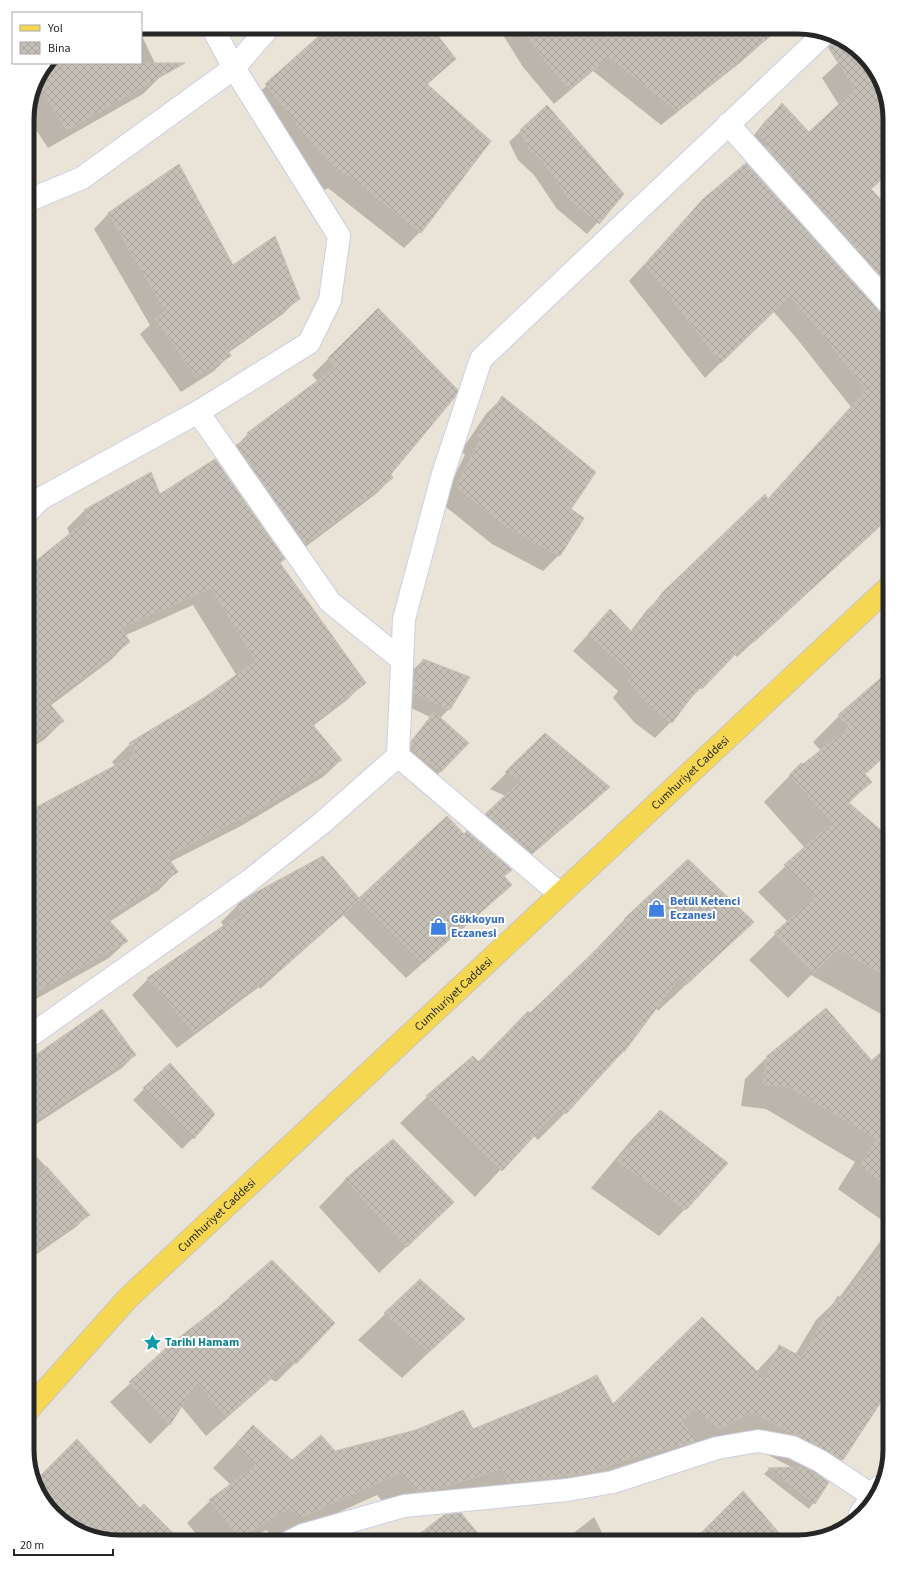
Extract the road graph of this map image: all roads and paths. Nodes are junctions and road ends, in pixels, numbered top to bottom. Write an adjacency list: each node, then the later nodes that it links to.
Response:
1 (216, 34): 4 (street)
2 (263, 34): 4 (street)
3 (820, 38): 5 (street)
4 (234, 68): 6 (street); 8 (street)
5 (728, 124): 7 (street); 11 (street)
6 (34, 198)
7 (883, 297)
8 (198, 412): 9 (street); 11 (street)
9 (34, 505)
10 (883, 593): 13 (main road, Cumhuriyet Caddesi)
11 (402, 660): 12 (street)
12 (398, 756): 13 (street); 14 (street)
13 (560, 894): 15 (main road, Cumhuriyet Caddesi)
14 (34, 1033)
15 (34, 1403)
16 (873, 1490): 17 (street)
17 (303, 1535)

